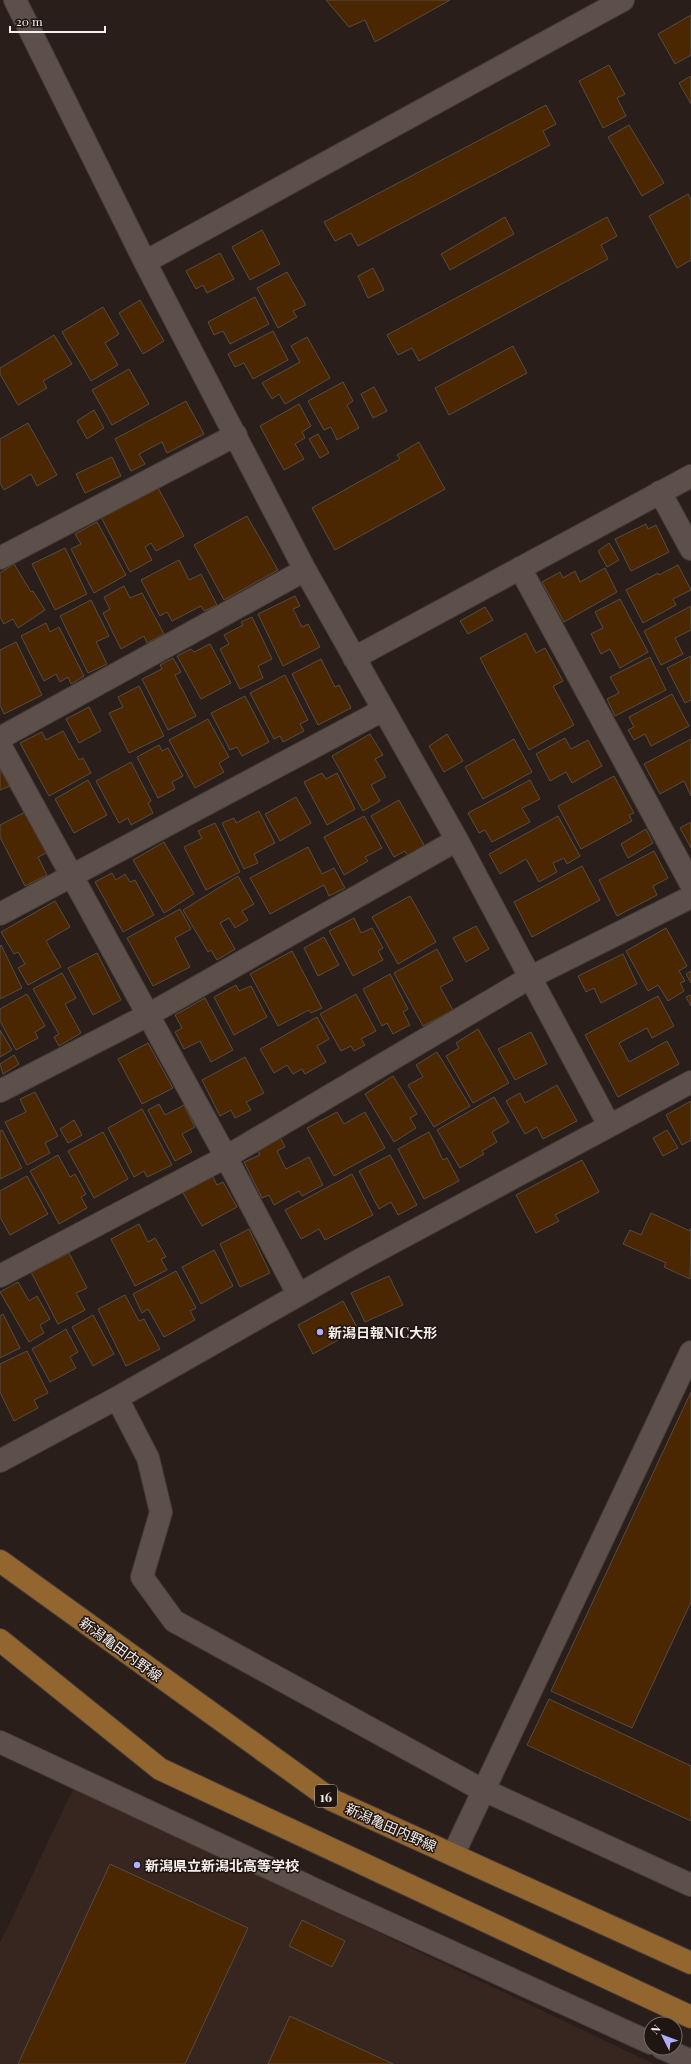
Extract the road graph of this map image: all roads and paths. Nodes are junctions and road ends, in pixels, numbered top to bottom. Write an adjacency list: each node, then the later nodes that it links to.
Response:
1 (15, 0): 3 (street)
2 (623, 0): 3 (street)
3 (145, 262): 4 (street)
4 (236, 435): 8 (street); 10 (street)
5 (691, 476): 6 (street)
6 (660, 492): 7 (street); 9 (street)
7 (691, 549)
8 (0, 558)
9 (520, 568): 11 (street); 17 (street)
10 (305, 570): 11 (street); 13 (street)
11 (354, 658): 12 (street)
12 (383, 710): 15 (street); 16 (street)
13 (0, 738)
14 (0, 744): 16 (street)
15 (457, 840): 20 (street); 21 (street)
16 (71, 875): 19 (street); 21 (street)
17 (691, 884)
18 (691, 897): 20 (street)
19 (0, 914)
20 (531, 977): 24 (street); 25 (street)
21 (148, 1015): 23 (street); 25 (street)
22 (691, 1082): 24 (street)
23 (0, 1091)
24 (609, 1125): 27 (street)
25 (226, 1157): 26 (street); 27 (street)
26 (0, 1276)
27 (298, 1294): 29 (street)
28 (691, 1352): 34 (street)
29 (117, 1398): 30 (street); 34 (street)
30 (0, 1461)
31 (0, 1561): 35 (main road, 新潟亀田内野線 / 16)
32 (0, 1640): 38 (main road)
33 (0, 1742): 39 (street)
34 (484, 1790): 35 (street); 36 (street)
35 (453, 1855): 37 (main road, 新潟亀田内野線 / 16)
36 (691, 1885)
37 (691, 1963)
38 (691, 2017)
39 (643, 2039)
40 (680, 2056): 41 (street)
41 (691, 2061)

